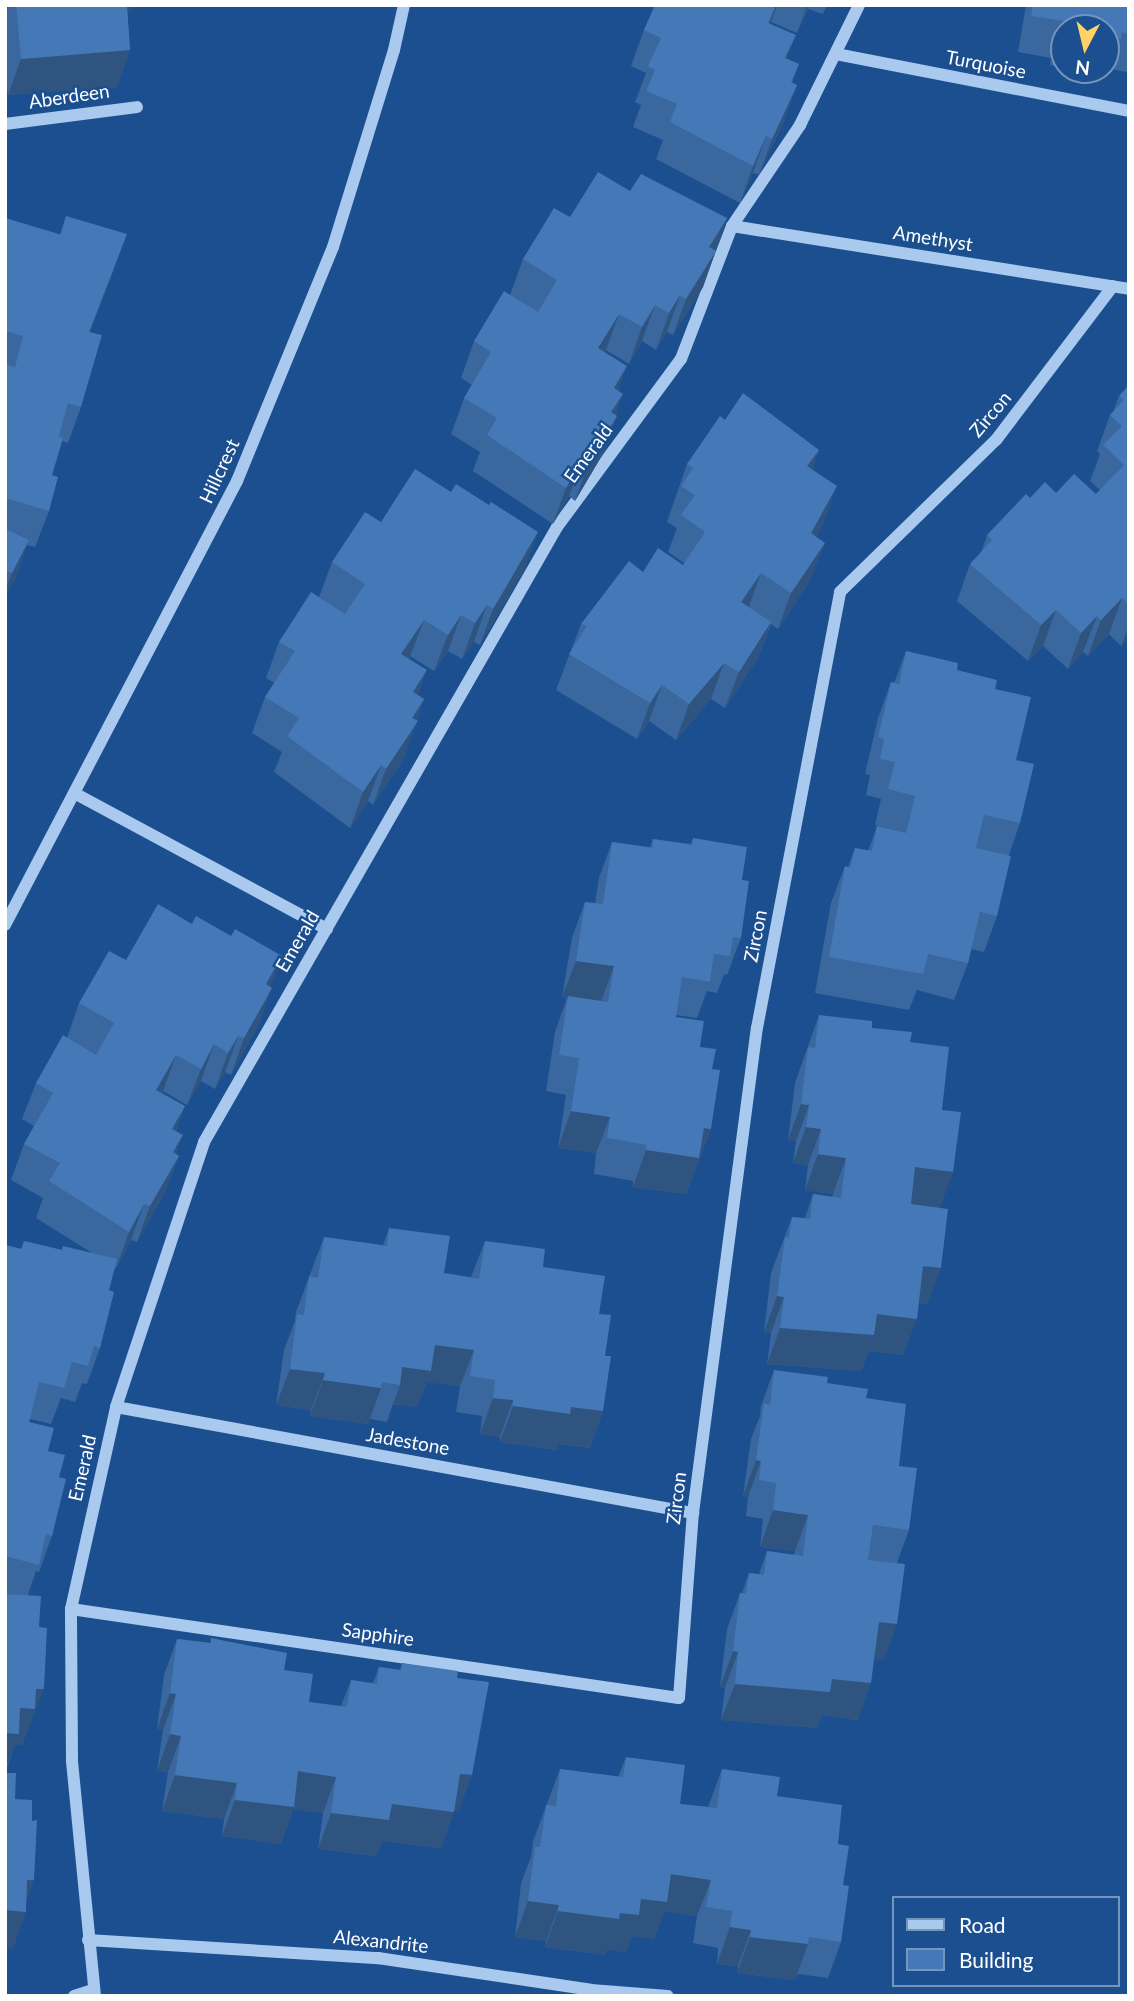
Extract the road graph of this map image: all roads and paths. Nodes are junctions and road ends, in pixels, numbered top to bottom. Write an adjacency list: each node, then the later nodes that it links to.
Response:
1 (404, 5): 10 (street, Hillcrest)
2 (859, 5): 3 (street, Emerald)
3 (836, 54): 5 (street, Turquoise); 7 (street, Emerald)
4 (137, 107): 6 (street, Aberdeen)
5 (1129, 111)
6 (5, 124)
7 (732, 226): 8 (street, Amethyst); 12 (street, Emerald)
8 (1113, 286): 9 (street, Amethyst); 14 (street, Zircon)
9 (1129, 289)
10 (76, 794): 11 (street, Hillcrest); 12 (street)
11 (5, 925)
12 (327, 929): 13 (street, Emerald)
13 (116, 1407): 14 (street, Jadestone); 15 (street, Emerald)
14 (693, 1513): 16 (street, Zircon)
15 (71, 1609): 16 (street, Sapphire); 17 (street, Emerald)
16 (679, 1698)
17 (88, 1940): 18 (street, Emerald); 19 (street, Alexandrite)
18 (94, 1993): 20 (street)
19 (591, 1993): 21 (street, Alexandrite)
20 (74, 1996)
21 (668, 1996)

